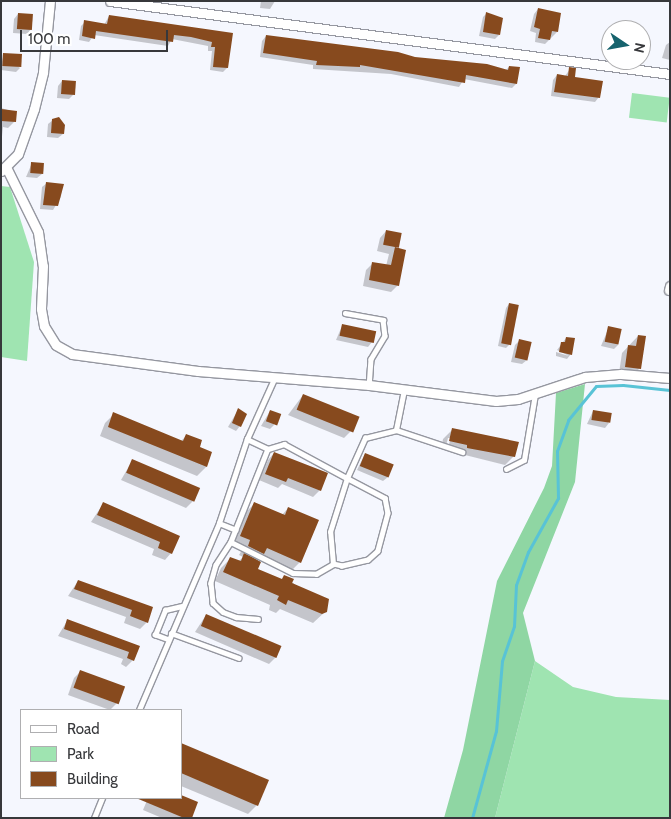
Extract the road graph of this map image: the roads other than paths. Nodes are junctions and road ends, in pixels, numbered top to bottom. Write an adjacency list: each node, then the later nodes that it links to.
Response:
1 (50, 1): 4 (street)
2 (110, 1): 3 (street)
3 (670, 74)
4 (4, 170): 8 (street)
5 (670, 286): 6 (street)
6 (669, 290)
7 (345, 313): 10 (lane)
8 (276, 376): 10 (street); 14 (lane)
9 (670, 378): 12 (street)
10 (369, 385): 11 (street)
11 (404, 390): 12 (street); 13 (lane)
12 (535, 394): 17 (lane)
13 (396, 430): 16 (lane); 18 (lane)
14 (247, 439): 15 (lane); 19 (lane)
15 (268, 449): 18 (lane); 20 (lane)
16 (462, 452)
17 (506, 469)
18 (347, 478): 22 (lane); 22 (lane)
19 (219, 523): 20 (lane); 23 (lane)
20 (236, 530): 21 (lane)
21 (231, 542): 22 (lane); 24 (lane)
22 (333, 564)
23 (182, 606): 25 (lane); 26 (lane)
24 (258, 619)
25 (172, 633): 26 (lane); 27 (lane)
26 (168, 640): 28 (lane)
27 (239, 658)
28 (139, 709)
29 (102, 799): 30 (lane)
30 (94, 818)

